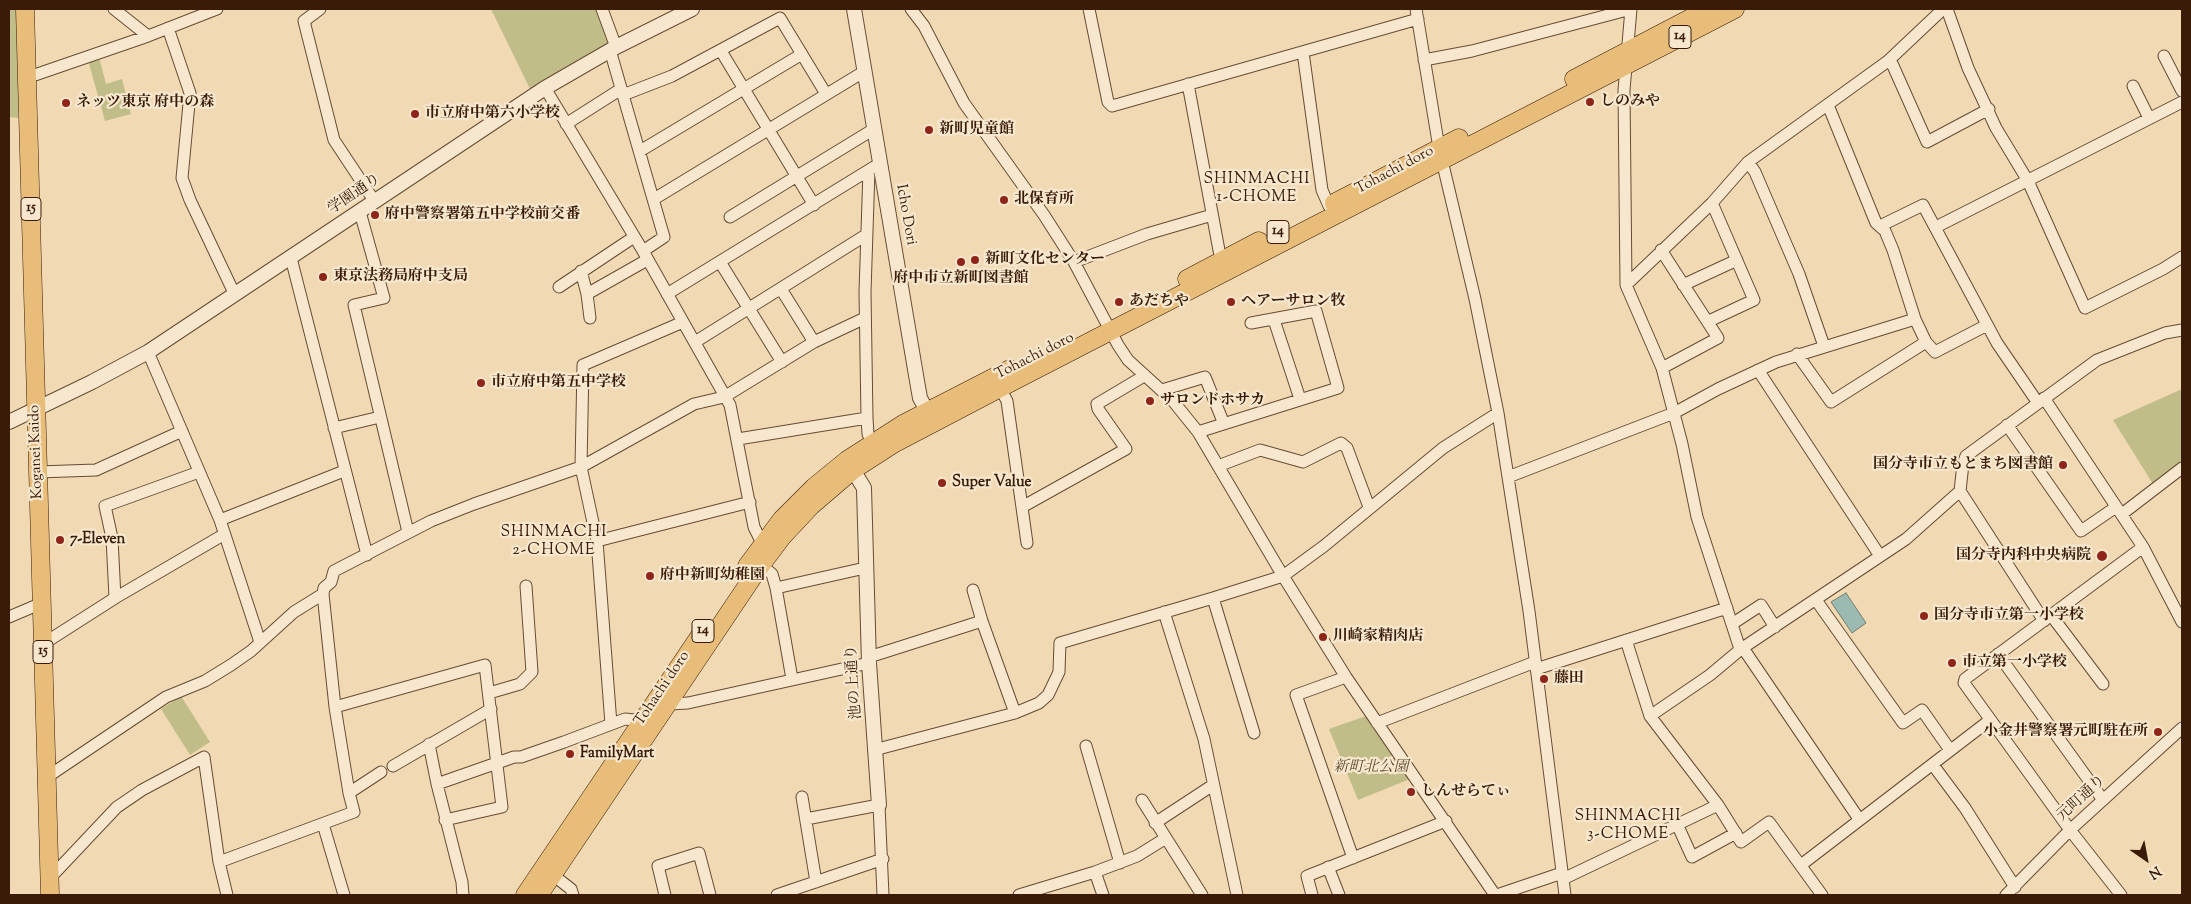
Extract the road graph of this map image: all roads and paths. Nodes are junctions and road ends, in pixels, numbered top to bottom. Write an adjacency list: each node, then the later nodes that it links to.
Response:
1 (25, 9): 26 (main road, Koganei Kaido / 15)
2 (114, 9): 16 (street)
3 (217, 9): 15 (street)
4 (320, 9): 48 (street)
5 (602, 9): 17 (street)
6 (692, 9): 17 (street, 学園通り)
7 (854, 9): 25 (street, Icho Dori)
8 (911, 9): 66 (street)
9 (1089, 9): 27 (street)
10 (1631, 9): 22 (street); 24 (street)
11 (1708, 9): 22 (main road, Tohachi doro / 14)
12 (1735, 9): 22 (main road, 14)
13 (1945, 9): 23 (street); 36 (street)
14 (1417, 14): 19 (street); 24 (street)
15 (168, 28): 16 (street); 74 (street)
16 (148, 36): 26 (street)
17 (613, 49): 29 (street, 学園通り); 32 (street)
18 (721, 51): 20 (street); 30 (street); 32 (street)
19 (1302, 52): 27 (street); 51 (street)
20 (802, 54): 30 (street); 33 (street)
21 (2164, 56): 31 (street)
22 (1626, 59): 42 (main road, Tohachi doro / 14); 68 (street)
23 (1890, 59): 35 (street); 36 (street)
24 (1424, 60): 42 (street)
25 (865, 71): 33 (street); 40 (street, Icho Dori)
26 (26, 78): 101 (main road, Koganei Kaido / 15)
27 (1188, 84): 53 (street)
28 (2133, 86): 37 (street)
29 (545, 88): 38 (street); 48 (street, 学園通り)
30 (744, 89): 39 (street); 41 (street)
31 (2182, 91)
32 (622, 92): 38 (street); 41 (street)
33 (826, 94): 39 (street)
34 (2182, 102): 37 (street)
35 (1828, 105): 43 (street); 55 (street)
36 (1989, 109): 46 (street)
37 (2149, 118): 46 (street)
38 (566, 124): 58 (street)
39 (768, 129): 45 (street); 47 (street)
40 (874, 129): 44 (street, Icho Dori); 45 (street)
41 (640, 151): 47 (street)
42 (1441, 154): 51 (main road, Tohachi doro / 14); 84 (main road, Tohachi doro / 14); 102 (street)
43 (1748, 162): 49 (street); 89 (street)
44 (874, 167): 50 (street); 57 (street); 105 (street, Icho Dori)
45 (796, 177): 50 (street); 54 (street)
46 (2028, 181): 56 (street); 61 (street)
47 (654, 199): 60 (street)
48 (375, 202): 52 (street, 学園通り)
49 (1712, 203): 59 (street); 63 (street)
50 (814, 205): 65 (street)
51 (1329, 206): 64 (main road, Tohachi doro / 14)
52 (360, 212): 62 (street, 学園通り); 104 (street)
53 (1212, 216): 64 (street); 66 (street)
54 (730, 217)
55 (1880, 226): 56 (street); 78 (street)
56 (1936, 227): 83 (street)
57 (866, 235): 71 (street); 77 (street)
58 (634, 237): 60 (street); 67 (street)
59 (1661, 250): 68 (street); 69 (street)
60 (645, 256): 72 (street); 73 (street)
61 (2182, 257)
62 (291, 258): 74 (street, 学園通り); 110 (street)
63 (1737, 260): 69 (street); 80 (street)
64 (1220, 261): 84 (main road, Tohachi doro / 14)
65 (720, 262): 73 (street); 75 (street)
66 (1074, 262): 84 (street)
67 (581, 271): 70 (street); 72 (street)
68 (1626, 285): 93 (street)
69 (1683, 285): 80 (street)
70 (559, 287)
71 (781, 289): 75 (street); 87 (street)
72 (588, 294): 76 (street)
73 (667, 294): 81 (street)
74 (235, 295): 90 (street, 学園通り)
75 (748, 309): 86 (street); 92 (street)
76 (590, 318)
77 (865, 318): 87 (street); 106 (street)
78 (1915, 318): 88 (street); 89 (street)
79 (1274, 320): 82 (street); 99 (street); 99 (street)
80 (1709, 321): 93 (street)
81 (683, 322): 86 (street); 116 (street)
82 (1251, 323)
83 (1987, 325): 88 (street); 100 (street)
84 (1108, 327): 95 (street); 96 (main road, Tohachi doro / 14); 105 (main road, Tohachi doro / 14)
85 (2182, 330): 100 (street)
86 (695, 342): 98 (street)
87 (814, 342): 92 (street)
88 (1926, 342): 91 (street)
89 (1824, 346): 91 (street)
90 (148, 352): 101 (street, 学園通り); 111 (street)
91 (1797, 354): 94 (street)
92 (782, 362): 98 (street)
93 (1662, 368): 103 (street)
94 (1758, 370): 103 (street); 136 (street)
95 (1144, 376): 97 (street); 125 (street)
96 (1000, 388): 105 (main road, Tohachi doro / 14); 125 (street)
97 (1162, 390): 108 (street); 112 (street)
98 (724, 397): 113 (street); 116 (street)
99 (1300, 399): 108 (street)
100 (2041, 401): 109 (street); 127 (street)
101 (36, 410): 107 (street, 学園通り); 120 (main road, Koganei Kaido / 15)
102 (1498, 413): 122 (street); 126 (street)
103 (1674, 413): 122 (street); 148 (street)
104 (380, 417): 110 (street); 129 (street)
105 (931, 417): 114 (main road, Tohachi doro / 14); 118 (main road, Tohachi doro / 14)
106 (867, 418): 113 (street); 114 (street)
107 (9, 422)
108 (1224, 424): 112 (street)
109 (2008, 425): 123 (street); 127 (street)
110 (334, 428): 119 (street)
111 (182, 431): 120 (street); 121 (street)
112 (1198, 432): 115 (street)
113 (738, 439): 124 (street)
114 (872, 442): 132 (main road, Tohachi doro / 14)
115 (1218, 466): 126 (street); 139 (street)
116 (581, 468): 129 (street); 131 (street)
117 (2182, 468): 127 (street)
118 (853, 470): 137 (main road, Tohachi doro / 14); 138 (street, 池の上通り)
119 (344, 471): 128 (street); 135 (street)
120 (38, 472): 147 (main road, Koganei Kaido / 15)
121 (199, 472): 128 (street); 144 (street)
122 (1508, 477): 162 (street)
123 (1960, 491): 136 (street); 151 (street)
124 (750, 502): 131 (street); 132 (street)
125 (1022, 507): 133 (street)
126 (1369, 507): 139 (street)
127 (2119, 510): 134 (street)
128 (220, 520): 130 (street)
129 (408, 532): 135 (street)
130 (223, 534): 144 (street); 157 (street)
131 (597, 541): 175 (street)
132 (762, 543): 171 (main road, Tohachi doro / 14)
133 (1027, 543)
134 (2143, 547): 151 (street); 153 (street)
135 (367, 555): 143 (street)
136 (1880, 556): 146 (street)
137 (761, 565): 141 (street); 167 (main road, Tohachi doro / 14)
138 (865, 568): 141 (street); 161 (street, 池の上通り)
139 (1283, 576): 145 (street); 163 (street)
140 (526, 586): 166 (street)
141 (776, 588): 164 (street)
142 (973, 590): 152 (street)
143 (323, 594): 157 (street); 168 (street)
144 (115, 598): 158 (street)
145 (1213, 598): 149 (street); 177 (street)
146 (1816, 600): 155 (street); 181 (street)
147 (42, 603): 150 (street); 158 (main road, Koganei Kaido / 15)
148 (1727, 608): 154 (street); 156 (street)
149 (1164, 612): 170 (street); 188 (street)
150 (9, 617)
151 (2048, 618): 160 (street); 165 (street)
152 (982, 621): 161 (street); 170 (street)
153 (2182, 622)
154 (1732, 624): 155 (street); 159 (street)
155 (1775, 627): 159 (street)
156 (1626, 640): 162 (street); 172 (street)
157 (260, 642): 186 (street)
158 (43, 644): 186 (main road, Koganei Kaido / 15)
159 (1741, 649): 172 (street); 196 (street)
160 (1998, 654): 173 (street); 192 (street)
161 (869, 660): 164 (street); 180 (street, 池の上通り)
162 (1535, 665): 174 (street); 213 (street)
163 (1346, 677): 174 (street); 205 (street)
164 (792, 679): 167 (street)
165 (2103, 684)
166 (489, 693): 168 (street); 169 (street)
167 (669, 704): 171 (street); 212 (main road, Tohachi doro / 14)
168 (335, 707): 189 (street)
169 (491, 709): 178 (street); 182 (street)
170 (1015, 713): 180 (street)
171 (645, 716): 175 (street); 221 (main road, Tohachi doro / 14)
172 (1650, 716): 193 (street)
173 (1990, 720): 181 (street); 202 (street)
174 (1377, 723): 198 (street)
175 (611, 724): 182 (street)
176 (2182, 728): 192 (street, 元町通り)
177 (1254, 733)
178 (429, 744): 184 (street); 187 (street)
179 (1086, 746): 208 (street)
180 (874, 750): 194 (street, 池の上通り)
181 (1950, 750): 183 (street)
182 (496, 764): 187 (street); 197 (street)
183 (1933, 765): 196 (street); 216 (street)
184 (393, 766)
185 (381, 772): 189 (street)
186 (47, 777): 215 (main road, Koganei Kaido / 15)
187 (437, 784): 197 (street)
188 (1213, 785): 199 (street); 231 (street)
189 (349, 792): 200 (street)
190 (802, 797): 195 (street)
191 (1142, 800): 199 (street)
192 (2103, 800): 202 (street, 元町通り)
193 (1718, 804): 201 (street); 203 (street)
194 (880, 806): 195 (street); 206 (street, 池の上通り)
195 (806, 819): 214 (street)
196 (1859, 819): 209 (street)
197 (445, 820): 220 (street)
198 (1446, 821): 205 (street); 234 (street)
199 (1156, 822): 204 (street)
200 (323, 824): 207 (street); 219 (street)
201 (1677, 824): 203 (street); 213 (street)
202 (2070, 830): 216 (street, 元町通り); 237 (street)
203 (1736, 834): 209 (street)
204 (1166, 838): 208 (street); 230 (street)
205 (1353, 858): 210 (street)
206 (883, 859): 214 (street); 227 (street, 池の上通り)
207 (218, 862): 215 (street); 218 (street)
208 (1120, 863): 211 (street)
209 (1801, 865): 217 (street)
210 (1328, 868): 232 (street); 233 (street)
211 (1095, 872): 228 (street); 229 (street)
212 (553, 875): 222 (main road, Tohachi doro / 14); 223 (street)
213 (1563, 876): 234 (street); 235 (street)
214 (816, 882): 226 (street)
215 (50, 887)
216 (2014, 887): 236 (street, 元町通り)
217 (1816, 893)
218 (227, 895)
219 (344, 895)
220 (463, 895)
221 (525, 895)
222 (540, 895)
223 (573, 895)
224 (665, 895): 225 (street)
225 (710, 895)
226 (777, 895)
227 (883, 895)
228 (1018, 895)
229 (1103, 895)
230 (1202, 895)
231 (1237, 895)
232 (1312, 895)
233 (1339, 895)
234 (1496, 895)
235 (1565, 895)
236 (2006, 895)
237 (2121, 895)

